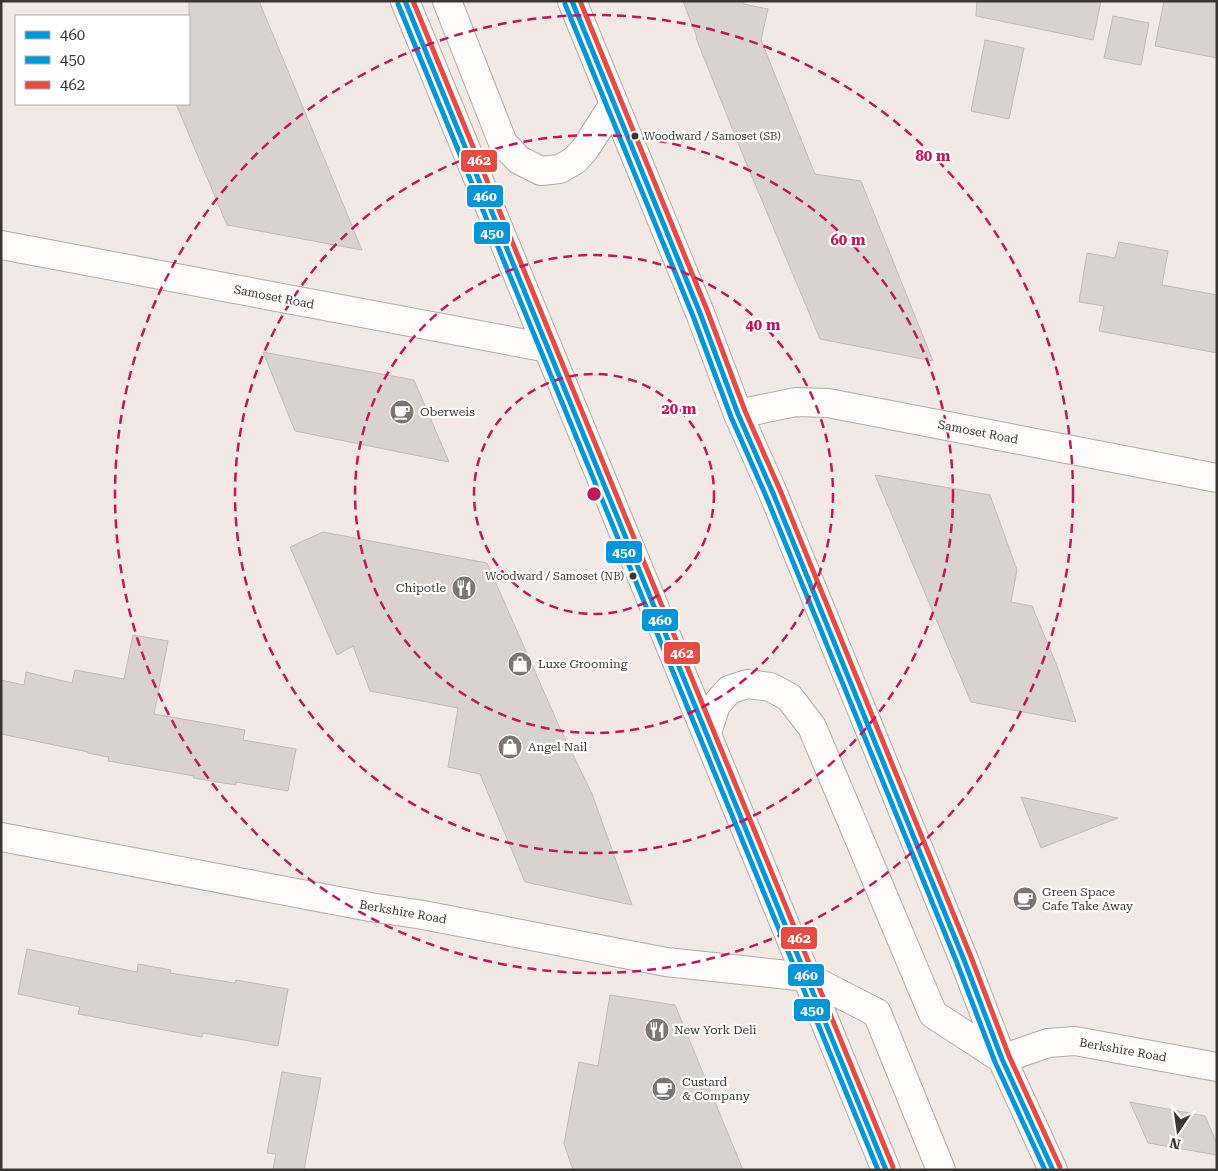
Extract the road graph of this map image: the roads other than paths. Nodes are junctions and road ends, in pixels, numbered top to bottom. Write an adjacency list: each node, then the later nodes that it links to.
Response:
1 (406, 1): 6 (main road)
2 (447, 1): 4 (main road)
3 (572, 1): 4 (main road)
4 (614, 104): 7 (main road)
5 (1, 245): 6 (main road, Samoset Road)
6 (548, 348): 9 (main road)
7 (738, 414): 8 (main road, Samoset Road); 12 (main road)
8 (1217, 478)
9 (706, 733): 11 (main road); 12 (main road)
10 (1, 837): 11 (main road, Berkshire Road)
11 (807, 977): 14 (main road); 15 (main road)
12 (1002, 1059): 13 (main road, Berkshire Road); 16 (main road)
13 (1217, 1067)
14 (886, 1170)
15 (941, 1170)
16 (1053, 1170)

